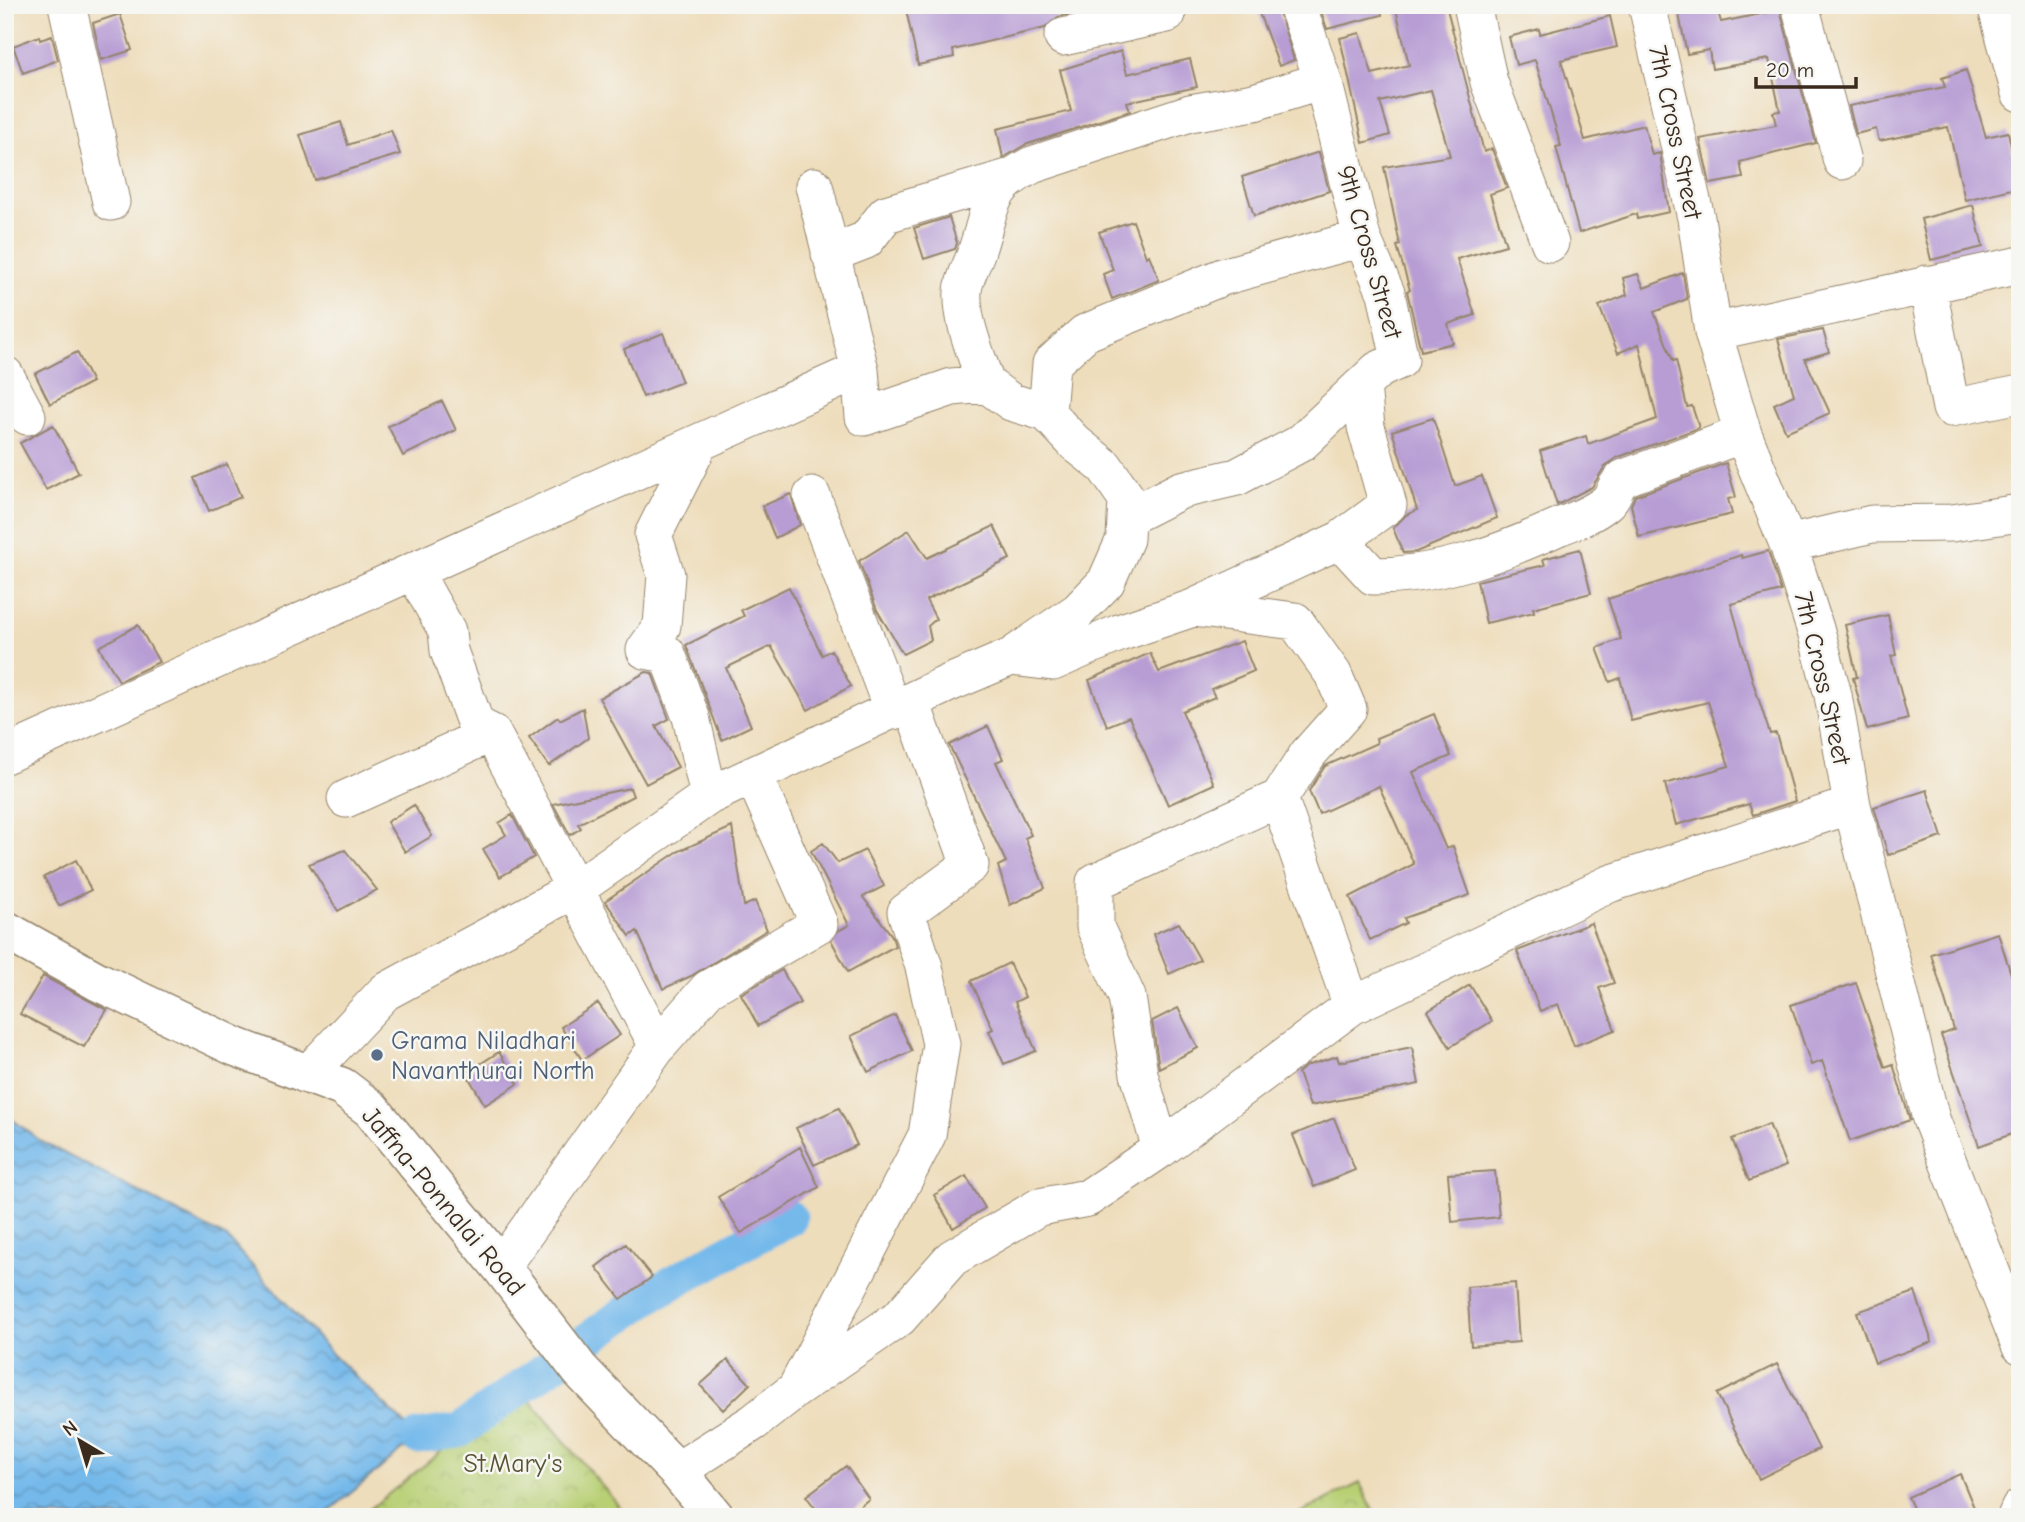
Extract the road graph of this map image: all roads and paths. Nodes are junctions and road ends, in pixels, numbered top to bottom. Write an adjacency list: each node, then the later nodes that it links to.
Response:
1 (67, 5): 14 (street)
2 (1164, 5): 8 (street)
3 (1297, 5): 9 (street, 9th Cross Street)
4 (1472, 5): 16 (street)
5 (1647, 5): 20 (street, 7th Cross Street)
6 (1800, 5): 11 (street)
7 (1996, 5): 10 (street)
8 (1063, 37)
9 (1324, 84): 12 (street); 15 (street, 9th Cross Street)
10 (2020, 93)
11 (1842, 161)
12 (1008, 178): 17 (street); 23 (street)
13 (814, 186): 17 (street)
14 (110, 202)
15 (1362, 237): 24 (street, 9th Cross Street); 26 (street)
16 (1550, 243)
17 (830, 254): 21 (street)
18 (2020, 265): 19 (street)
19 (1927, 284): 20 (street); 25 (street)
20 (1713, 332): 28 (street, 7th Cross Street)
21 (860, 370): 23 (street); 29 (street)
22 (5, 375): 27 (street)
23 (986, 384): 26 (street)
24 (1362, 385): 30 (street); 31 (street)
25 (2020, 394)
26 (1048, 413): 34 (street)
27 (27, 416)
28 (1743, 435): 35 (street); 36 (street, 7th Cross Street)
29 (700, 442): 37 (street); 44 (street)
30 (1301, 443): 31 (street); 34 (street)
31 (1372, 448): 35 (street)
32 (812, 496): 40 (street)
33 (2020, 513): 36 (street)
34 (1126, 518): 39 (street)
35 (1340, 540): 38 (street)
36 (1788, 544): 47 (street, 7th Cross Street)
37 (414, 572): 41 (street); 42 (street)
38 (1193, 608): 39 (street); 45 (street)
39 (1012, 657): 40 (street)
40 (902, 706): 43 (street); 56 (street)
41 (492, 733): 46 (street); 48 (street)
42 (5, 755)
43 (753, 775): 44 (street); 51 (street)
44 (709, 796): 48 (street)
45 (1279, 798): 50 (street); 53 (street)
46 (346, 799)
47 (1852, 804): 50 (street); 55 (street, 7th Cross Street)
48 (577, 888): 51 (street); 52 (street)
49 (5, 930): 52 (main road, Jaffna-Ponnalai Road)
50 (1352, 1006): 53 (street)
51 (658, 1046): 54 (street)
52 (294, 1070): 54 (main road, Jaffna-Ponnalai Road)
53 (1161, 1149): 56 (street)
54 (501, 1267): 57 (main road, Jaffna-Ponnalai Road)
55 (2020, 1345)
56 (796, 1389): 57 (street)
57 (677, 1471): 59 (main road, Jaffna-Ponnalai Road)
58 (2020, 1508): 60 (street)
59 (715, 1517)
60 (2015, 1517)

